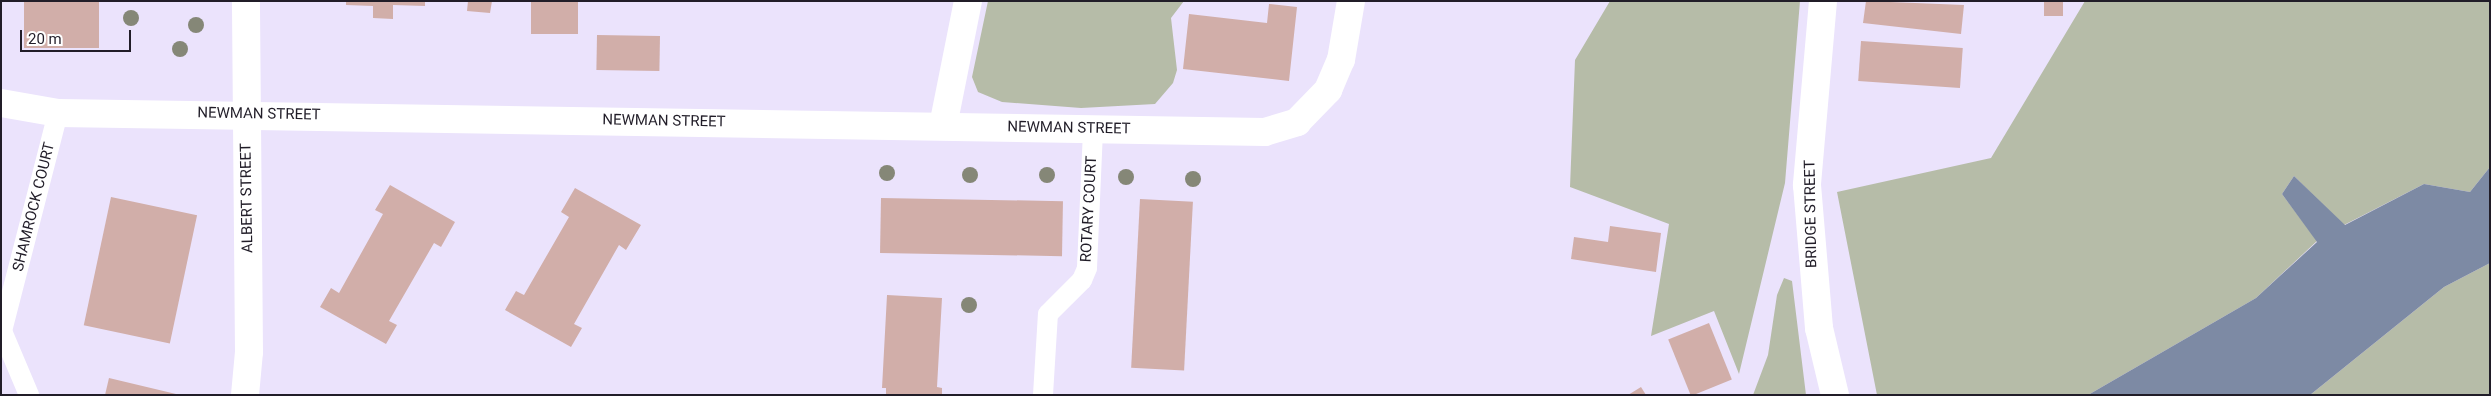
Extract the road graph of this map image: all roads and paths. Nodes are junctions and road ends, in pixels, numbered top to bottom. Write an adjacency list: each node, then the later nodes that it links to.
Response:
1 (246, 1): 7 (street, ALBERT STREET)
2 (968, 1): 8 (street)
3 (1351, 1): 9 (street, NEWMAN STREET)
4 (1823, 1): 14 (street, BRIDGE STREET)
5 (1, 103): 6 (street, NEWMAN STREET)
6 (58, 112): 7 (street, NEWMAN STREET); 10 (lane, SHAMROCK COURT)
7 (246, 113): 8 (street, NEWMAN STREET); 12 (street, ALBERT STREET)
8 (943, 126): 9 (street, NEWMAN STREET)
9 (1093, 129): 13 (lane, ROTARY COURT)
10 (2, 331): 11 (lane, SHAMROCK COURT)
11 (29, 395)
12 (244, 395)
13 (1043, 395)
14 (1835, 395)

